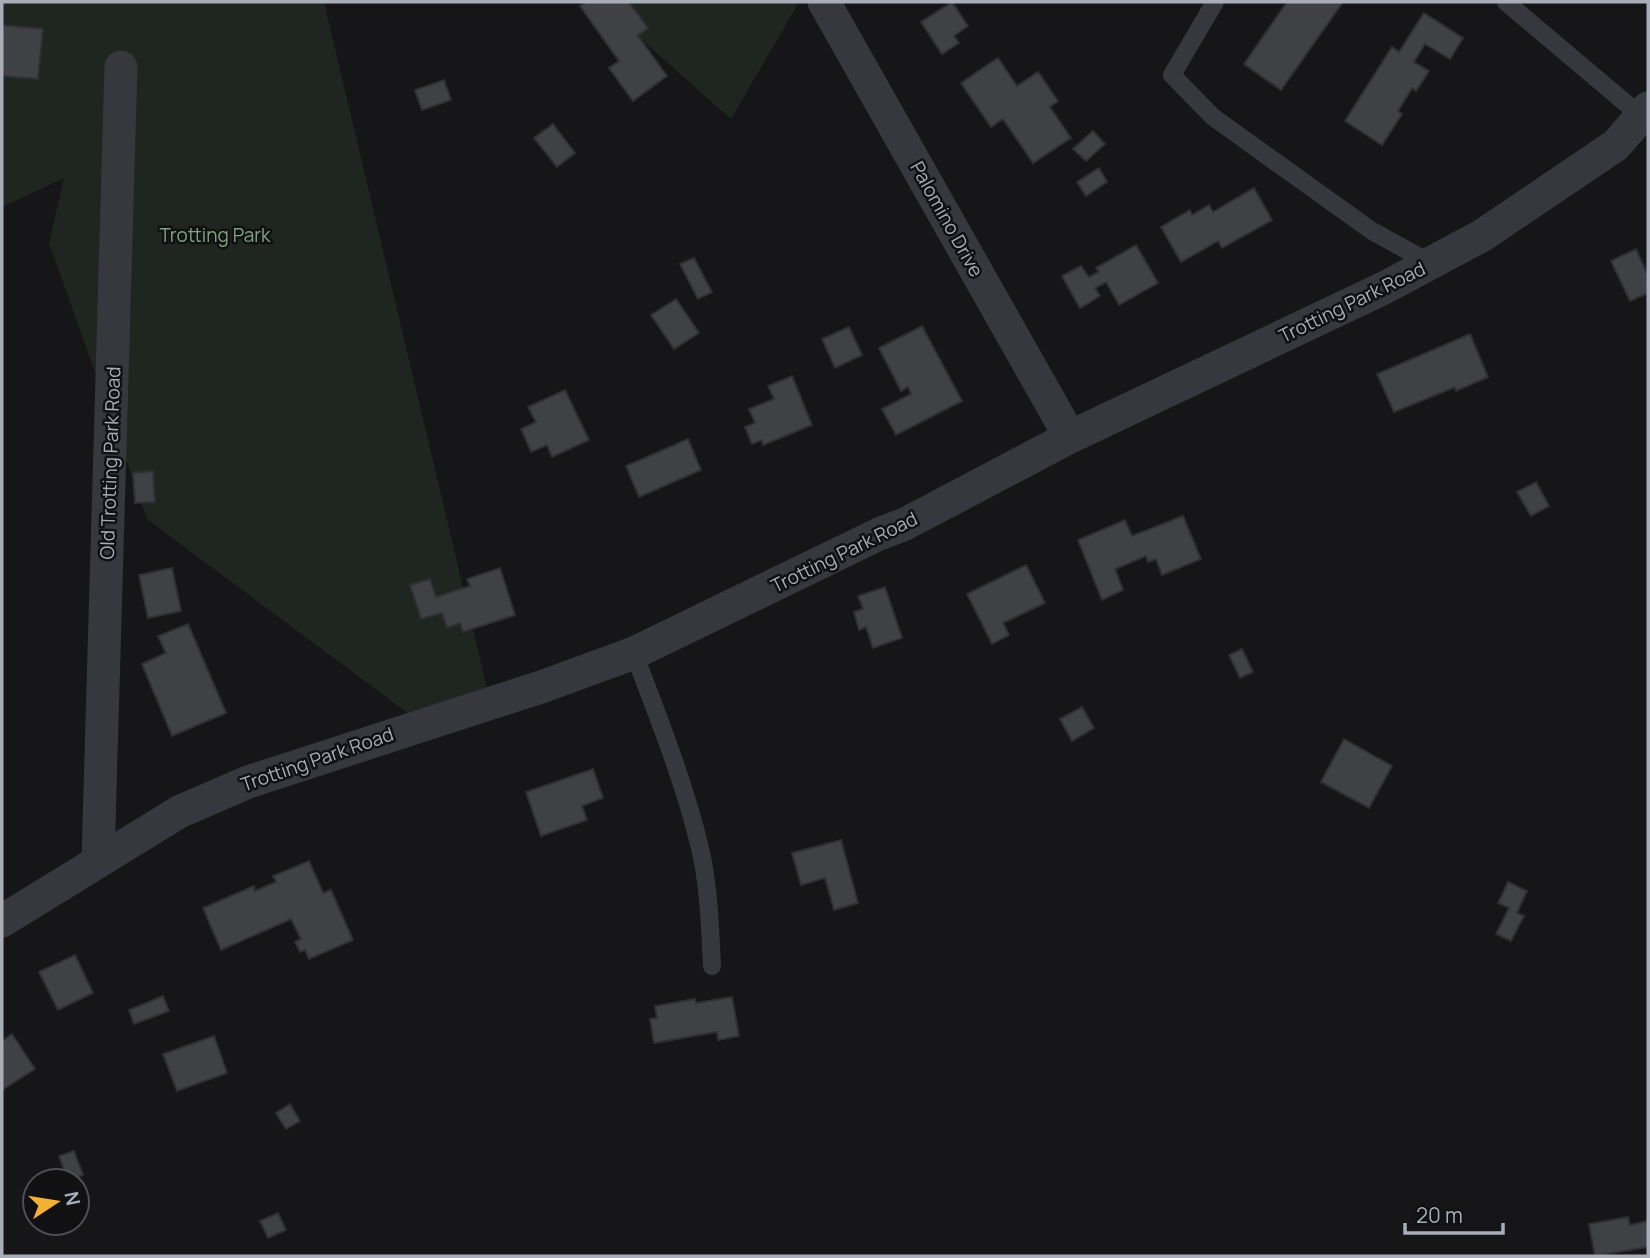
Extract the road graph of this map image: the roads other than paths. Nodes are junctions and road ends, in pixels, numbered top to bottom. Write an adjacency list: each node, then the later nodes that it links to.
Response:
1 (824, 2): 7 (street, Palomino Drive)
2 (1215, 2): 6 (lane)
3 (1506, 2): 5 (lane)
4 (121, 67): 9 (street, Old Trotting Park Road)
5 (1645, 112): 6 (street, Trotting Park Road)
6 (1430, 263): 7 (street, Trotting Park Road)
7 (1070, 437): 8 (street, Trotting Park Road)
8 (634, 653): 9 (street, Trotting Park Road); 11 (lane)
9 (98, 860): 10 (street, Trotting Park Road)
10 (2, 921)
11 (712, 966)

